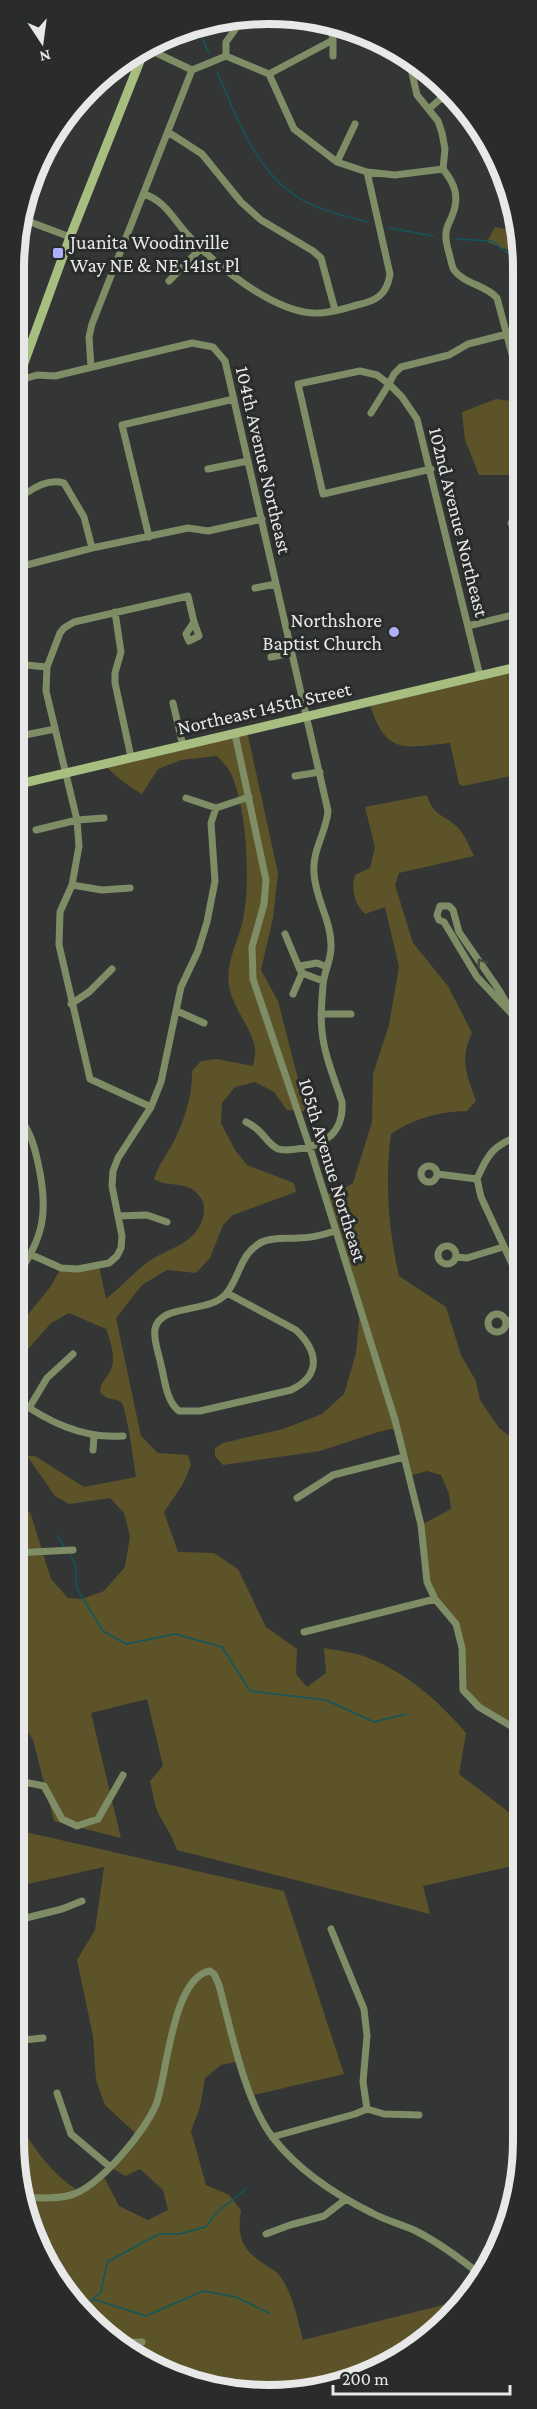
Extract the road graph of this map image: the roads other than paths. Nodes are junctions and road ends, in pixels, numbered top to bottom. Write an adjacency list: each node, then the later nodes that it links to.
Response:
1 (238, 26): 5 (street)
2 (331, 32): 3 (street)
3 (333, 40): 6 (street); 10 (street)
4 (155, 52): 8 (street)
5 (226, 56): 8 (street); 10 (street)
6 (333, 56)
7 (140, 61): 20 (street)
8 (192, 70): 14 (street)
9 (411, 71): 12 (street)
10 (268, 74): 15 (street)
11 (443, 98): 12 (street)
12 (429, 109): 16 (street)
13 (355, 124): 15 (street)
14 (168, 132): 18 (street); 23 (street)
15 (337, 162): 17 (street)
16 (443, 169): 17 (street); 24 (street)
17 (367, 172): 23 (street)
18 (144, 194): 21 (street); 27 (street)
19 (29, 221): 20 (street)
20 (70, 237): 26 (street)
21 (200, 249): 22 (street); 23 (street)
22 (169, 281)
23 (335, 310)
24 (507, 334): 25 (street); 29 (street)
25 (513, 357)
26 (24, 361)
27 (91, 367): 28 (street); 30 (street, 104th Avenue Northeast)
28 (24, 380)
29 (389, 384): 31 (street); 34 (street, 102nd Avenue Northeast); 34 (street)
30 (234, 399): 32 (street, 104th Avenue Northeast); 37 (street)
31 (371, 413)
32 (248, 460): 33 (street); 36 (street, 104th Avenue Northeast)
33 (208, 469)
34 (430, 469): 45 (street, 102nd Avenue Northeast)
35 (28, 492): 38 (street)
36 (262, 519): 37 (street); 40 (street, 104th Avenue Northeast)
37 (149, 537): 38 (street)
38 (92, 548): 39 (street)
39 (24, 566)
40 (276, 584): 41 (street, 104th Avenue Northeast); 46 (street, 104th Avenue Northeast)
41 (255, 588)
42 (115, 612): 44 (street); 49 (street); 58 (street)
43 (513, 615): 45 (street)
44 (194, 622)
45 (468, 626): 51 (street, 102nd Avenue Northeast)
46 (291, 653): 47 (street); 53 (street, 104th Avenue Northeast)
47 (271, 657)
48 (24, 665): 49 (street)
49 (47, 667): 54 (street)
50 (513, 668): 51 (street, Northeast 145th Street)
51 (480, 676): 53 (street, Northeast 145th Street)
52 (173, 703): 57 (street)
53 (308, 716): 55 (street, Northeast 145th Street); 59 (street, 104th Avenue Northeast)
54 (55, 729): 56 (street); 60 (street)
55 (235, 734): 57 (street, Northeast 145th Street); 63 (street, 105th Avenue Northeast)
56 (24, 735)
57 (183, 746): 58 (street, Northeast 145th Street)
58 (131, 757): 60 (street, Northeast 145th Street)
59 (320, 772): 61 (street); 72 (street, 104th Avenue Northeast)
60 (66, 773): 62 (street, Northeast 145th Street); 67 (street)
61 (295, 776)
62 (24, 783)
63 (249, 797): 65 (street); 88 (street, 105th Avenue Northeast)
64 (186, 798): 65 (street)
65 (216, 808): 78 (street)
66 (104, 818): 67 (street)
67 (77, 820): 68 (street); 69 (street)
68 (36, 830)
69 (72, 885): 70 (street); 77 (street)
70 (130, 888)
71 (285, 934): 74 (street)
72 (327, 967): 74 (street); 75 (street, 104th Avenue Northeast)
73 (112, 969): 77 (street)
74 (301, 972): 75 (street); 76 (street)
75 (323, 981): 80 (street, 104th Avenue Northeast)
76 (293, 994)
77 (71, 1004): 84 (street)
78 (177, 1011): 83 (street); 84 (street)
79 (511, 1013): 79 (street, one-way to 79); 82 (street)
80 (321, 1014): 81 (street); 88 (street, 104th Avenue Northeast)
81 (351, 1014)
82 (513, 1016)
83 (204, 1023)
84 (151, 1107): 91 (street)
85 (246, 1122): 88 (street)
86 (24, 1125): 95 (street)
87 (513, 1138): 90 (street)
88 (310, 1148): 93 (street, 105th Avenue Northeast)
89 (437, 1174): 90 (street)
90 (477, 1179): 94 (street)
91 (118, 1216): 92 (street); 95 (street)
92 (166, 1222)
93 (334, 1231): 99 (street); 108 (street, 105th Avenue Northeast)
94 (503, 1246): 96 (street); 98 (street)
95 (32, 1255): 97 (street)
96 (456, 1257)
97 (24, 1267)
98 (513, 1267)
99 (227, 1293): 99 (street)
100 (513, 1320): 101 (street)
101 (506, 1321)
102 (73, 1354): 104 (street)
103 (24, 1405): 104 (street)
104 (28, 1408): 105 (street)
105 (94, 1436): 106 (street); 107 (street)
106 (123, 1436)
107 (93, 1450)
108 (404, 1457): 109 (street); 112 (street, 105th Avenue Northeast)
109 (297, 1498)
110 (73, 1550): 111 (street)
111 (24, 1552)
112 (435, 1599): 113 (street); 114 (street, 105th Avenue Northeast)
113 (304, 1632)
114 (513, 1727)
115 (123, 1775): 116 (street)
116 (24, 1782)
117 (82, 1901): 118 (street)
118 (24, 1918)
119 (331, 1929): 123 (street)
120 (43, 2038): 121 (street)
121 (24, 2040)
122 (57, 2093): 126 (street)
123 (367, 2109): 124 (street); 125 (street)
124 (419, 2115)
125 (272, 2137): 126 (street); 128 (street)
126 (111, 2166): 127 (street)
127 (31, 2197)
128 (346, 2199): 129 (street); 130 (street)
129 (266, 2234)
130 (475, 2271)
131 (141, 2342): 132 (street)
132 (131, 2343)

